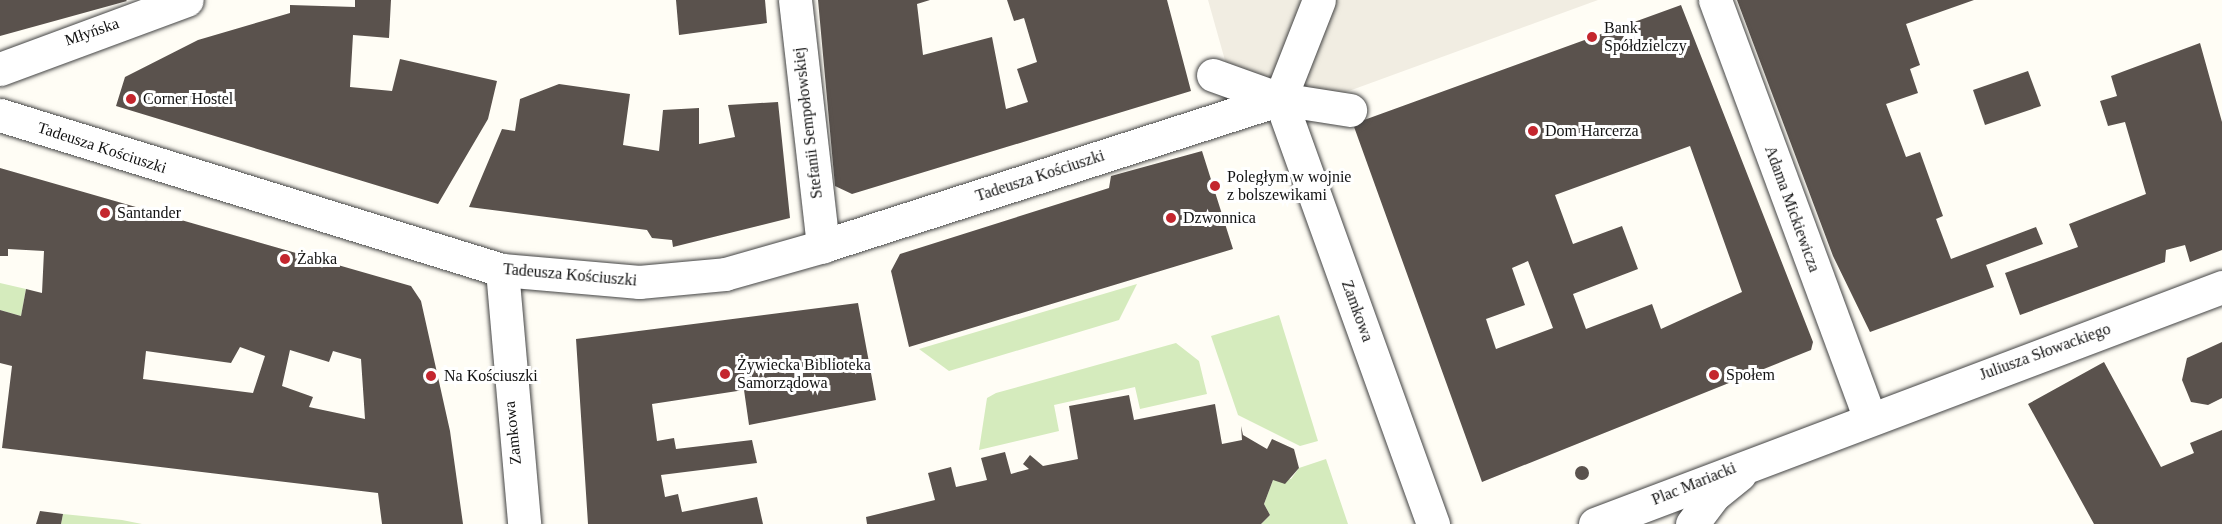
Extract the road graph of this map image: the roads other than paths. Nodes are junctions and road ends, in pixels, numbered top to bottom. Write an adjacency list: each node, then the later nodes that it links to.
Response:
1 (187, 0): 5 (street, Młyńska)
2 (795, 0): 10 (street, Stefanii Sempołowskiej)
3 (1319, 0): 7 (street)
4 (1716, 0): 13 (street, Adama Mickiewicza)
5 (0, 69)
6 (1213, 75): 7 (street)
7 (1280, 99): 8 (street); 10 (street, Tadeusza Kościuszki); 15 (street, Zamkowa)
8 (1350, 110)
9 (0, 115): 11 (street, Tadeusza Kościuszki)
10 (823, 246): 11 (street, Tadeusza Kościuszki)
11 (502, 270): 16 (street, Zamkowa)
12 (2222, 287): 13 (street, Juliusza Słowackiego)
13 (1869, 417): 14 (street, Plac Mariacki)
14 (1760, 458): 17 (street, Plac Mariacki); 18 (street, Plac Mariacki)
15 (1435, 522)
16 (524, 524)
17 (1595, 524)
18 (1692, 524)

